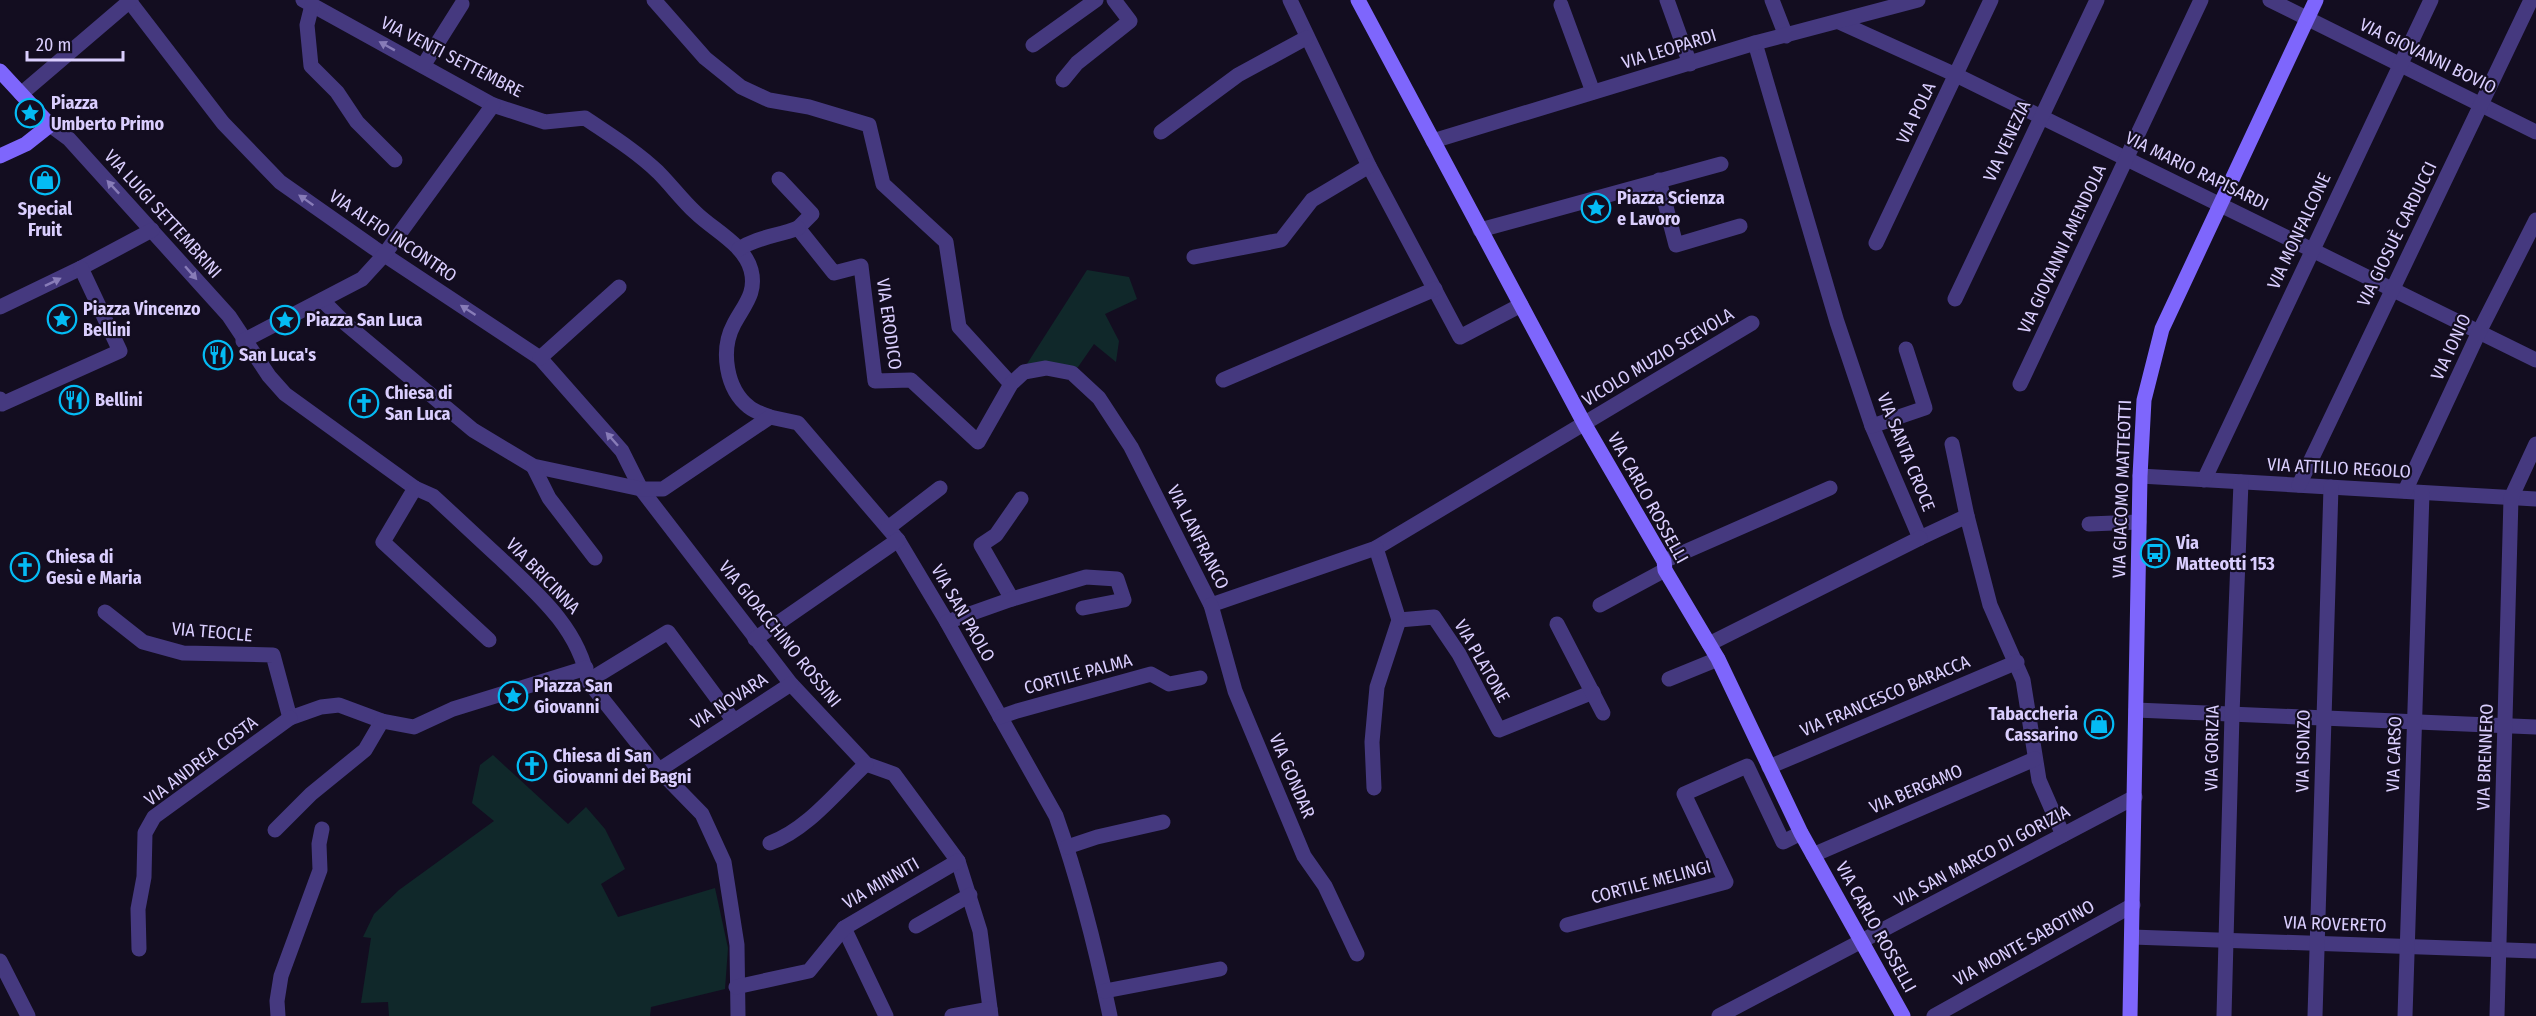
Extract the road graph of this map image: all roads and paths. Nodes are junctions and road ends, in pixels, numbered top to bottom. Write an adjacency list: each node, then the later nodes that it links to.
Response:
1 (654, 0): 75 (street)
2 (1096, 0): 26 (street)
3 (1114, 0): 32 (street)
4 (1290, 0): 24 (street)
5 (1358, 0): 41 (street, VIA CARLO ROSSELLI)
6 (1667, 0): 27 (street)
7 (1772, 0): 23 (street)
8 (1918, 0): 20 (street, VIA LEOPARDI)
9 (1991, 0): 31 (street, VIA POLA)
10 (2097, 0): 37 (street, VIA VENEZIA)
11 (2201, 0): 43 (street, VIA GIOVANNI AMENDOLA)
12 (2270, 0): 21 (street, VIA GIOVANNI BOVIO)
13 (2316, 0): 21 (street, VIA GIACOMO MATTEOTTI)
14 (2432, 0): 28 (street, VIA MONFALCONE)
15 (2531, 0): 36 (street, VIA GIOSUÈ CARDUCCI)
16 (131, 1): 34 (street); 58 (street, VIA ALFIO INCONTRO, one-way to 16)
17 (307, 2): 29 (street, VIA VENTI SETTEMBRE, one-way to 17); 44 (street)
18 (462, 4): 29 (street)
19 (1561, 5): 33 (street)
20 (1879, 5): 22 (street, VIA LEOPARDI)
21 (2307, 18): 28 (street, VIA GIOVANNI BOVIO); 49 (street, VIA GIACOMO MATTEOTTI)
22 (1839, 22): 23 (street, VIA LEOPARDI); 31 (street, VIA MARIO RAPISARDI)
23 (1786, 36): 25 (street, VIA LEOPARDI)
24 (1306, 38): 39 (street); 46 (street)
25 (1755, 43): 27 (street, VIA LEOPARDI); 80 (street, VIA SANTA CROCE)
26 (1033, 45)
27 (1690, 64): 33 (street, VIA LEOPARDI)
28 (2400, 64): 36 (street, VIA GIOVANNI BOVIO); 57 (street, VIA MONFALCONE)
29 (423, 66): 35 (street, VIA VENTI SETTEMBRE)
30 (0, 71): 34 (street)
31 (1956, 75): 37 (street, VIA MARIO RAPISARDI); 55 (street, VIA POLA)
32 (1063, 80)
33 (1593, 92): 41 (street, VIA LEOPARDI)
34 (21, 94): 38 (street)
35 (493, 105): 56 (street, VIA VENTI SETTEMBRE); 58 (street)
36 (2481, 105): 40 (street, VIA GIOVANNI BOVIO); 63 (street, VIA GIOSUÈ CARDUCCI)
37 (2040, 116): 43 (street, VIA MARIO RAPISARDI); 64 (street, VIA VENEZIA)
38 (50, 125): 42 (street); 53 (street, VIA LUIGI SETTEMBRINI, one-way to 38)
39 (1161, 132)
40 (2536, 132)
41 (1433, 141): 54 (street, VIA CARLO ROSSELLI)
42 (0, 156)
43 (2126, 158): 49 (street, VIA MARIO RAPISARDI); 76 (street, VIA GIOVANNI AMENDOLA)
44 (396, 160)
45 (1721, 164): 48 (street)
46 (1369, 166): 59 (street); 62 (street)
47 (778, 179): 52 (street)
48 (1659, 180): 51 (street); 54 (street)
49 (2219, 204): 57 (street, VIA MARIO RAPISARDI); 84 (street, VIA GIACOMO MATTEOTTI)
50 (2536, 220): 69 (street, VIA IONIO)
51 (1740, 225)
52 (798, 228): 56 (street); 75 (street, VIA ERODICO)
53 (152, 230): 60 (street); 70 (street, VIA LUIGI SETTEMBRINI, one-way to 70)
54 (1480, 230): 66 (street, VIA CARLO ROSSELLI)
55 (1876, 243)
56 (739, 249): 78 (street, VIA VENTI SETTEMBRE)
57 (2312, 250): 63 (street, VIA MARIO RAPISARDI); 85 (street, VIA MONFALCONE)
58 (384, 255): 65 (street); 72 (street, VIA ALFIO INCONTRO, one-way to 58)
59 (1194, 257)
60 (81, 268): 67 (street, one-way to 60); 77 (street)
61 (619, 287): 72 (street)
62 (1435, 289): 66 (street); 74 (street)
63 (2393, 289): 69 (street, VIA MARIO RAPISARDI); 87 (street, VIA GIOSUÈ CARDUCCI)
64 (1955, 299)
65 (321, 300): 70 (street); 83 (street)
66 (1521, 305): 79 (street, VIA CARLO ROSSELLI)
67 (0, 307)
68 (1752, 323): 79 (street, VICOLO MUZIO SCEVOLA)
69 (2479, 332): 73 (street, VIA MARIO RAPISARDI); 93 (street, VIA IONIO)
70 (243, 341): 89 (street, VIA BRICINNA)
71 (1906, 349): 80 (street)
72 (540, 358): 92 (street, VIA ALFIO INCONTRO, one-way to 72)
73 (2536, 360)
74 (1223, 380)
75 (1011, 384): 107 (street, VIA LANFRANCO)
76 (2020, 384)
77 (0, 399)
78 (770, 417): 92 (street); 101 (street, VIA SAN PAOLO)
79 (1585, 425): 103 (street, VIA LANFRANCO); 105 (street, VIA CARLO ROSSELLI)
80 (1872, 426): 102 (street, VIA SANTA CROCE)
81 (1952, 444): 98 (street)
82 (2536, 444): 95 (street)
83 (533, 466): 92 (street); 104 (street)
84 (2140, 476): 85 (street, VIA ATTILIO REGOLO); 99 (street, VIA GIACOMO MATTEOTTI)
85 (2204, 480): 86 (street, VIA ATTILIO REGOLO)
86 (2241, 482): 87 (street, VIA ATTILIO REGOLO); 126 (street, VIA GORIZIA)
87 (2299, 485): 88 (street, VIA ATTILIO REGOLO)
88 (2331, 487): 93 (street, VIA ATTILIO REGOLO); 129 (street, VIA ISONZO)
89 (415, 488): 115 (street); 119 (street, VIA BRICINNA)
90 (940, 488): 101 (street)
91 (1830, 488): 105 (street)
92 (641, 489): 114 (street, VIA GIOACCHINO ROSSINI)
93 (2405, 491): 94 (street, VIA ATTILIO REGOLO)
94 (2422, 492): 95 (street, VIA ATTILIO REGOLO); 132 (street, VIA CARSO)
95 (2511, 498): 97 (street, VIA ATTILIO REGOLO); 133 (street, VIA BRENNERO)
96 (1021, 499): 106 (street)
97 (2536, 500)
98 (1967, 516): 102 (street, VIA SANTA CROCE); 118 (street)
99 (2139, 522): 100 (street); 124 (street, VIA GIACOMO MATTEOTTI)
100 (2089, 524)
101 (893, 534): 112 (street, VIA SAN PAOLO); 114 (street)
102 (1920, 538): 116 (street)
103 (1376, 548): 107 (street, VIA LANFRANCO); 111 (street)
104 (595, 558)
105 (1665, 566): 108 (street); 116 (street, VIA CARLO ROSSELLI)
106 (1012, 599): 109 (street); 112 (street)
107 (1211, 605): 163 (street, VIA GONDAR)
108 (1600, 605)
109 (1083, 608)
110 (105, 612): 128 (street, VIA TEOCLE)
111 (1400, 620): 123 (street, VIA PLATONE); 139 (street)
112 (947, 622): 127 (street, VIA SAN PAOLO)
113 (1557, 624): 123 (street)
114 (755, 639): 122 (street, VIA GIOACCHINO ROSSINI)
115 (489, 640)
116 (1709, 644): 117 (street, VIA CARLO ROSSELLI)
117 (1718, 659): 121 (street); 137 (street, VIA CARLO ROSSELLI)
118 (2017, 662): 135 (street); 137 (street, VIA FRANCESCO BARACCA)
119 (587, 675): 130 (street); 131 (street); 138 (street, VIA BRICINNA)
120 (1200, 678): 127 (street, CORTILE PALMA)
121 (1669, 679)
122 (791, 684): 131 (street, VIA NOVARA); 136 (street, VIA GIOACCHINO ROSSINI)
123 (1593, 692): 125 (street)
124 (2136, 710): 126 (street); 140 (street, VIA GIACOMO MATTEOTTI)
125 (1603, 713)
126 (2232, 714): 129 (street); 156 (street, VIA GORIZIA)
127 (1000, 717): 147 (street, VIA SAN PAOLO)
128 (290, 718): 130 (street); 160 (street, VIA ANDREA COSTA)
129 (2323, 718): 132 (street); 158 (street, VIA ISONZO)
130 (382, 721): 143 (street)
131 (734, 721): 138 (street, VIA NOVARA)
132 (2414, 722): 133 (street); 159 (street, VIA CARSO)
133 (2506, 726): 134 (street); 161 (street, VIA BRENNERO)
134 (2536, 727)
135 (2035, 759): 145 (street); 148 (street, VIA BERGAMO)
136 (866, 764): 146 (street); 149 (street, VIA GIOACCHINO ROSSINI)
137 (1769, 767): 144 (street, VIA CARLO ROSSELLI)
138 (659, 770): 166 (street, VIA BRICINNA)
139 (1374, 788)
140 (2135, 797): 145 (street, VIA SAN MARCO DI GORIZIA); 151 (street, VIA GIACOMO MATTEOTTI)
141 (1163, 822): 147 (street)
142 (322, 829): 170 (street)
143 (275, 830)
144 (1801, 833): 148 (street, VIA CARLO ROSSELLI); 152 (street, CORTILE MELINGI)
145 (2063, 835): 157 (street, VIA SAN MARCO DI GORIZIA)
146 (770, 843)
147 (1067, 848): 167 (street, VIA SAN PAOLO)
148 (1813, 855): 157 (street, VIA CARLO ROSSELLI)
149 (958, 861): 150 (street, VIA GIOACCHINO ROSSINI); 154 (street, VIA MINNITI)
150 (970, 895): 153 (street); 168 (street, VIA GIOACCHINO ROSSINI)
151 (2133, 905): 155 (street, VIA GIACOMO MATTEOTTI); 177 (street, VIA MONTE SABOTINO)
152 (1567, 925)
153 (916, 926)
154 (844, 927): 166 (street, VIA MINNITI); 172 (street)
155 (2132, 937): 156 (street, VIA ROVERETO); 178 (street, VIA GIACOMO MATTEOTTI)
156 (2227, 940): 158 (street, VIA ROVERETO); 179 (street, VIA GORIZIA)
157 (1862, 942): 175 (street, VIA SAN MARCO DI GORIZIA); 176 (street, VIA CARLO ROSSELLI)
158 (2318, 943): 159 (street, VIA ROVERETO); 180 (street, VIA ISONZO)
159 (2408, 946): 161 (street, VIA ROVERETO); 181 (street, VIA CARSO)
160 (139, 949)
161 (2499, 950): 162 (street, VIA ROVERETO); 182 (street, VIA BRENNERO)
162 (2536, 951)
163 (1357, 954)
164 (0, 961): 169 (street)
165 (1221, 969): 167 (street)
166 (736, 987): 171 (street, VIA BRICINNA)
167 (1105, 991): 174 (street, VIA SAN PAOLO)
168 (991, 1013): 173 (street)
169 (28, 1016)
170 (278, 1016)
171 (738, 1016)
172 (886, 1016)
173 (952, 1016)
174 (1110, 1016)
175 (1719, 1016)
176 (1903, 1016)
177 (1934, 1016)
178 (2130, 1016)
179 (2224, 1016)
180 (2315, 1016)
181 (2405, 1016)
182 (2497, 1016)

